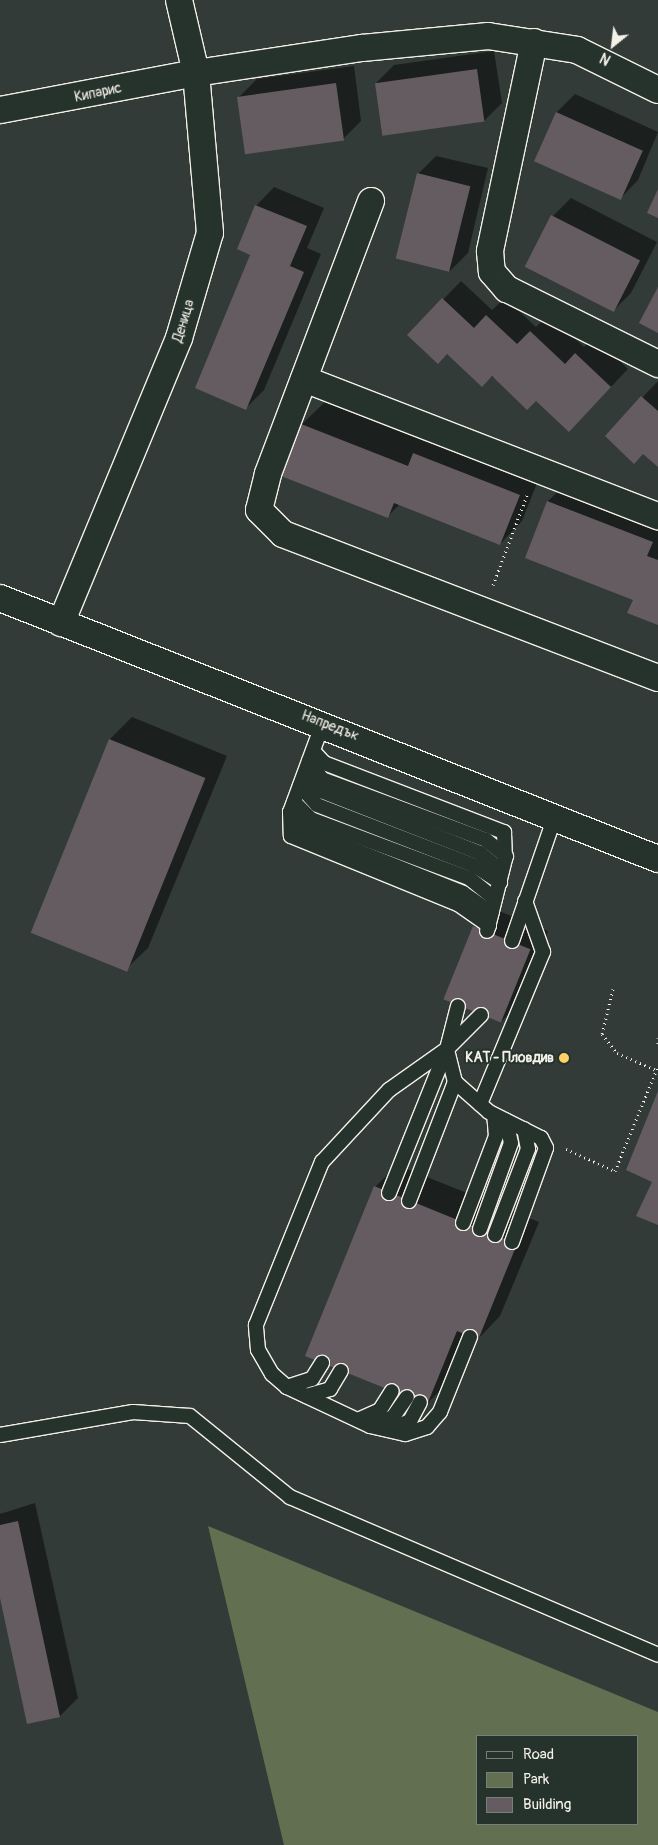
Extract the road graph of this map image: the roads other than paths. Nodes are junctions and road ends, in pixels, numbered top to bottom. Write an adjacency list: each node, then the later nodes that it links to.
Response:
1 (179, 0): 3 (street, Деница)
2 (534, 42): 3 (street, Кипарис); 4 (street, Кипарис); 7 (street)
3 (196, 72): 5 (street, Кипарис); 11 (street, Деница)
4 (658, 90)
5 (0, 110)
6 (371, 201): 8 (street)
7 (658, 364)
8 (304, 379): 9 (street); 12 (street)
9 (658, 516)
10 (0, 598): 11 (street, Напредък)
11 (61, 623): 13 (street, Напредък)
12 (658, 678)
13 (323, 723): 14 (lane); 16 (street, Напредък)
14 (307, 768): 15 (lane); 18 (lane); 18 (lane)
15 (292, 807): 19 (lane); 19 (lane)
16 (555, 816): 17 (street, Напредък); 20 (lane)
17 (658, 859)
18 (501, 876): 19 (lane)
19 (495, 899)
20 (525, 901): 21 (lane); 26 (lane)
21 (512, 941)
22 (458, 1006): 24 (lane)
23 (481, 1015): 24 (lane)
24 (447, 1049): 25 (lane); 29 (lane); 38 (lane)
25 (455, 1082): 26 (lane); 30 (lane)
26 (480, 1104): 27 (lane)
27 (500, 1118): 28 (lane); 31 (lane); 32 (lane)
28 (524, 1129): 33 (lane); 34 (lane)
29 (389, 1193)
30 (410, 1201)
31 (463, 1223)
32 (480, 1229)
33 (495, 1235)
34 (512, 1242)
35 (470, 1337): 42 (lane)
36 (322, 1363): 38 (lane)
37 (341, 1370): 40 (lane)
38 (287, 1387): 40 (lane)
39 (392, 1392): 41 (lane)
40 (305, 1396): 41 (lane)
41 (364, 1423): 42 (lane); 42 (lane)
42 (388, 1430)
43 (0, 1435): 44 (lane)
44 (658, 1655)

